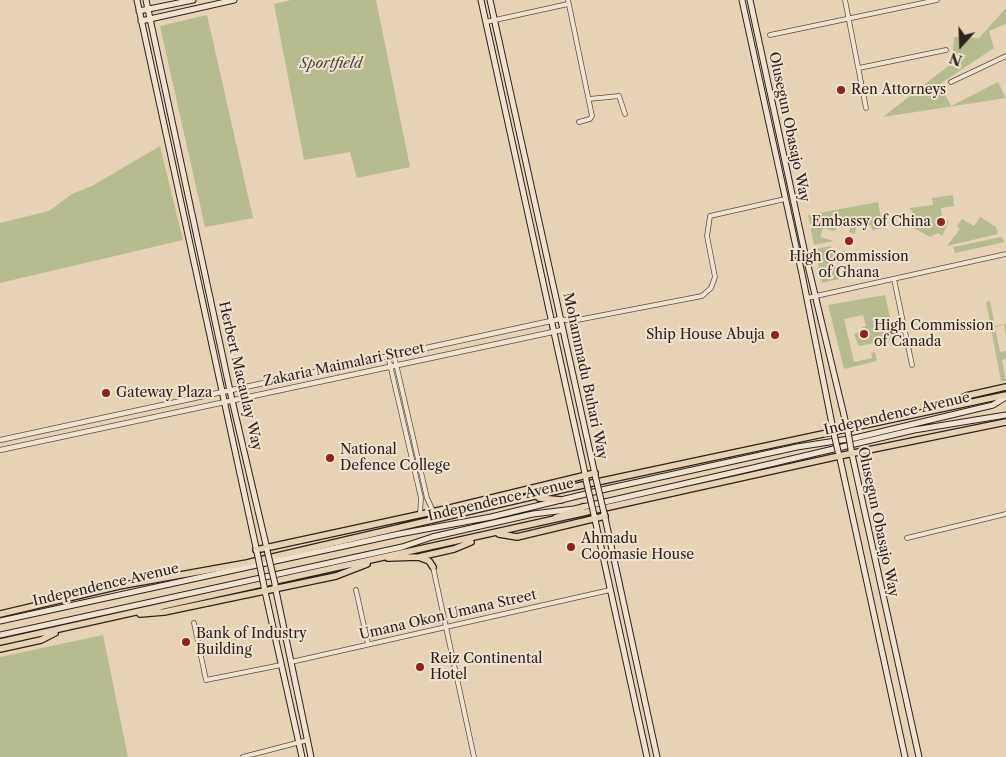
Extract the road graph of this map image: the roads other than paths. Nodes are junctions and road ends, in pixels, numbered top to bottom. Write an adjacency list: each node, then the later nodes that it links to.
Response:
1 (137, 0): 15 (main road, Herbert Macaulay Way)
2 (146, 0): 14 (main road, Herbert Macaulay Way)
3 (193, 0): 14 (main road)
4 (234, 0): 17 (main road)
5 (481, 0): 20 (main road, Mohammadu Buhari Way)
6 (490, 0): 18 (main road, Mohammadu Buhari Way)
7 (742, 0): 30 (main road, Olusegun Obasajo Way)
8 (750, 0): 31 (main road, Olusegun Obasajo Way)
9 (845, 0): 16 (street)
10 (900, 0): 13 (street)
11 (937, 0): 13 (street)
12 (568, 2): 18 (street); 26 (street)
13 (901, 7): 16 (street)
14 (148, 10): 15 (main road); 17 (main road, Herbert Macaulay Way)
15 (139, 11): 19 (main road, Herbert Macaulay Way)
16 (849, 18): 21 (street); 24 (street)
17 (150, 19): 19 (main road); 49 (main road, Herbert Macaulay Way)
18 (494, 20): 20 (street); 37 (main road, Mohammadu Buhari Way)
19 (141, 21): 51 (main road, Herbert Macaulay Way)
20 (486, 22): 38 (main road, Mohammadu Buhari Way)
21 (770, 35)
22 (946, 50): 24 (street)
23 (1006, 56): 25 (street)
24 (859, 68): 27 (street)
25 (951, 82)
26 (589, 99): 28 (street); 29 (street)
27 (866, 108)
28 (625, 114)
29 (579, 122)
30 (785, 199): 32 (main road, Olusegun Obasajo Way); 39 (street, Zakaria Maimalari Street)
31 (800, 231): 32 (main road); 35 (main road, Olusegun Obasajo Way)
32 (792, 232): 36 (main road, Olusegun Obasajo Way)
33 (1006, 254): 34 (street)
34 (894, 279): 35 (street); 44 (street)
35 (815, 296): 36 (street); 48 (main road, Olusegun Obasajo Way)
36 (807, 298): 50 (main road, Olusegun Obasajo Way)
37 (560, 319): 38 (street, Zakaria Maimalari Street); 39 (street, Zakaria Maimalari Street); 40 (main road, Mohammadu Buhari Way)
38 (550, 321): 41 (main road, Mohammadu Buhari Way); 42 (street, Zakaria Maimalari Street)
39 (572, 321): 40 (street, Zakaria Maimalari Street)
40 (562, 330): 41 (street, Zakaria Maimalari Street); 66 (main road, Mohammadu Buhari Way)
41 (553, 332): 45 (street, Zakaria Maimalari Street); 67 (main road, Mohammadu Buhari Way)
42 (394, 355): 43 (street, Zakaria Maimalari Street); 45 (street)
43 (388, 356): 46 (street); 49 (street, Zakaria Maimalari Street)
44 (912, 365)
45 (397, 366): 46 (street, Zakaria Maimalari Street); 71 (street)
46 (390, 367): 53 (street, Zakaria Maimalari Street); 72 (street)
47 (1006, 387): 55 (main road)
48 (837, 388): 50 (main road); 59 (main road, Olusegun Obasajo Way)
49 (230, 390): 51 (street, Zakaria Maimalari Street); 53 (main road, Herbert Macaulay Way)
50 (827, 390): 60 (main road, Olusegun Obasajo Way)
51 (222, 392): 54 (main road, Herbert Macaulay Way); 58 (street, Zakaria Maimalari Street)
52 (1006, 396): 55 (main road, Independence Avenue); 69 (main road, Independence Avenue)
53 (232, 400): 54 (street, Zakaria Maimalari Street); 80 (main road, Herbert Macaulay Way)
54 (224, 402): 61 (street, Zakaria Maimalari Street); 81 (main road, Herbert Macaulay Way)
55 (941, 409): 59 (main road, Independence Avenue)
56 (1006, 415): 70 (main road, Independence Avenue)
57 (1006, 422): 64 (main road, Independence Avenue)
58 (61, 427): 61 (street); 62 (street, Zakaria Maimalari Street)
59 (847, 431): 60 (main road, Independence Avenue); 64 (main road, Olusegun Obasajo Way, bridge)
60 (834, 433): 65 (main road, Olusegun Obasajo Way, bridge); 68 (main road, Independence Avenue)
61 (64, 436): 63 (street, Zakaria Maimalari Street)
62 (0, 440)
63 (0, 450)
64 (852, 451): 65 (main road, Independence Avenue); 114 (main road, Olusegun Obasajo Way)
65 (838, 454): 76 (main road, Independence Avenue); 113 (main road, Olusegun Obasajo Way)
66 (595, 476): 67 (main road); 74 (main road, Mohammadu Buhari Way, bridge)
67 (586, 478): 71 (main road); 75 (main road, Mohammadu Buhari Way, bridge)
68 (532, 497): 69 (main road); 91 (main road, Independence Avenue)
69 (561, 500): 93 (main road, Independence Avenue)
70 (583, 507): 76 (main road); 96 (main road, Independence Avenue)
71 (433, 511): 72 (main road)
72 (420, 514): 80 (main road)
73 (1006, 514): 79 (street)
74 (605, 515): 75 (main road); 103 (main road, Mohammadu Buhari Way)
75 (594, 516): 77 (main road); 90 (main road, Mohammadu Buhari Way)
76 (539, 524): 77 (main road)
77 (497, 534): 78 (main road)
78 (480, 537): 82 (main road); 84 (main road)
79 (907, 538)
80 (267, 549): 81 (main road); 87 (main road, Herbert Macaulay Way, bridge)
81 (256, 551): 88 (main road, Herbert Macaulay Way, bridge)
82 (441, 553): 83 (main road); 86 (main road)
83 (419, 557): 84 (main road); 86 (main road)
84 (384, 558): 85 (main road)
85 (374, 560): 87 (main road); 92 (main road)
86 (433, 567): 95 (street)
87 (275, 586): 88 (main road); 101 (main road, Herbert Macaulay Way)
88 (265, 588): 92 (main road); 102 (main road, Herbert Macaulay Way)
89 (356, 590): 99 (street)
90 (610, 590): 95 (street, Umana Okon Umana Street); 104 (main road, Mohammadu Buhari Way)
91 (0, 614)
92 (128, 614): 97 (main road)
93 (0, 621)
94 (194, 623): 102 (street)
95 (445, 626): 99 (street, Umana Okon Umana Street); 110 (street)
96 (0, 635)
97 (40, 637): 98 (main road); 100 (main road)
98 (0, 642)
99 (368, 644): 101 (street, Umana Okon Umana Street)
100 (0, 649)
101 (291, 662): 105 (main road, Herbert Macaulay Way)
102 (282, 665): 106 (main road, Herbert Macaulay Way)
103 (640, 677): 104 (main road); 112 (main road, Mohammadu Buhari Way)
104 (630, 678): 111 (main road, Mohammadu Buhari Way)
105 (308, 740): 106 (street); 109 (main road, Herbert Macaulay Way)
106 (298, 742): 107 (street); 108 (main road, Herbert Macaulay Way)
107 (243, 757)
108 (302, 757)
109 (311, 757)
110 (474, 757)
111 (647, 757)
112 (657, 757)
113 (905, 757)
114 (919, 757)

